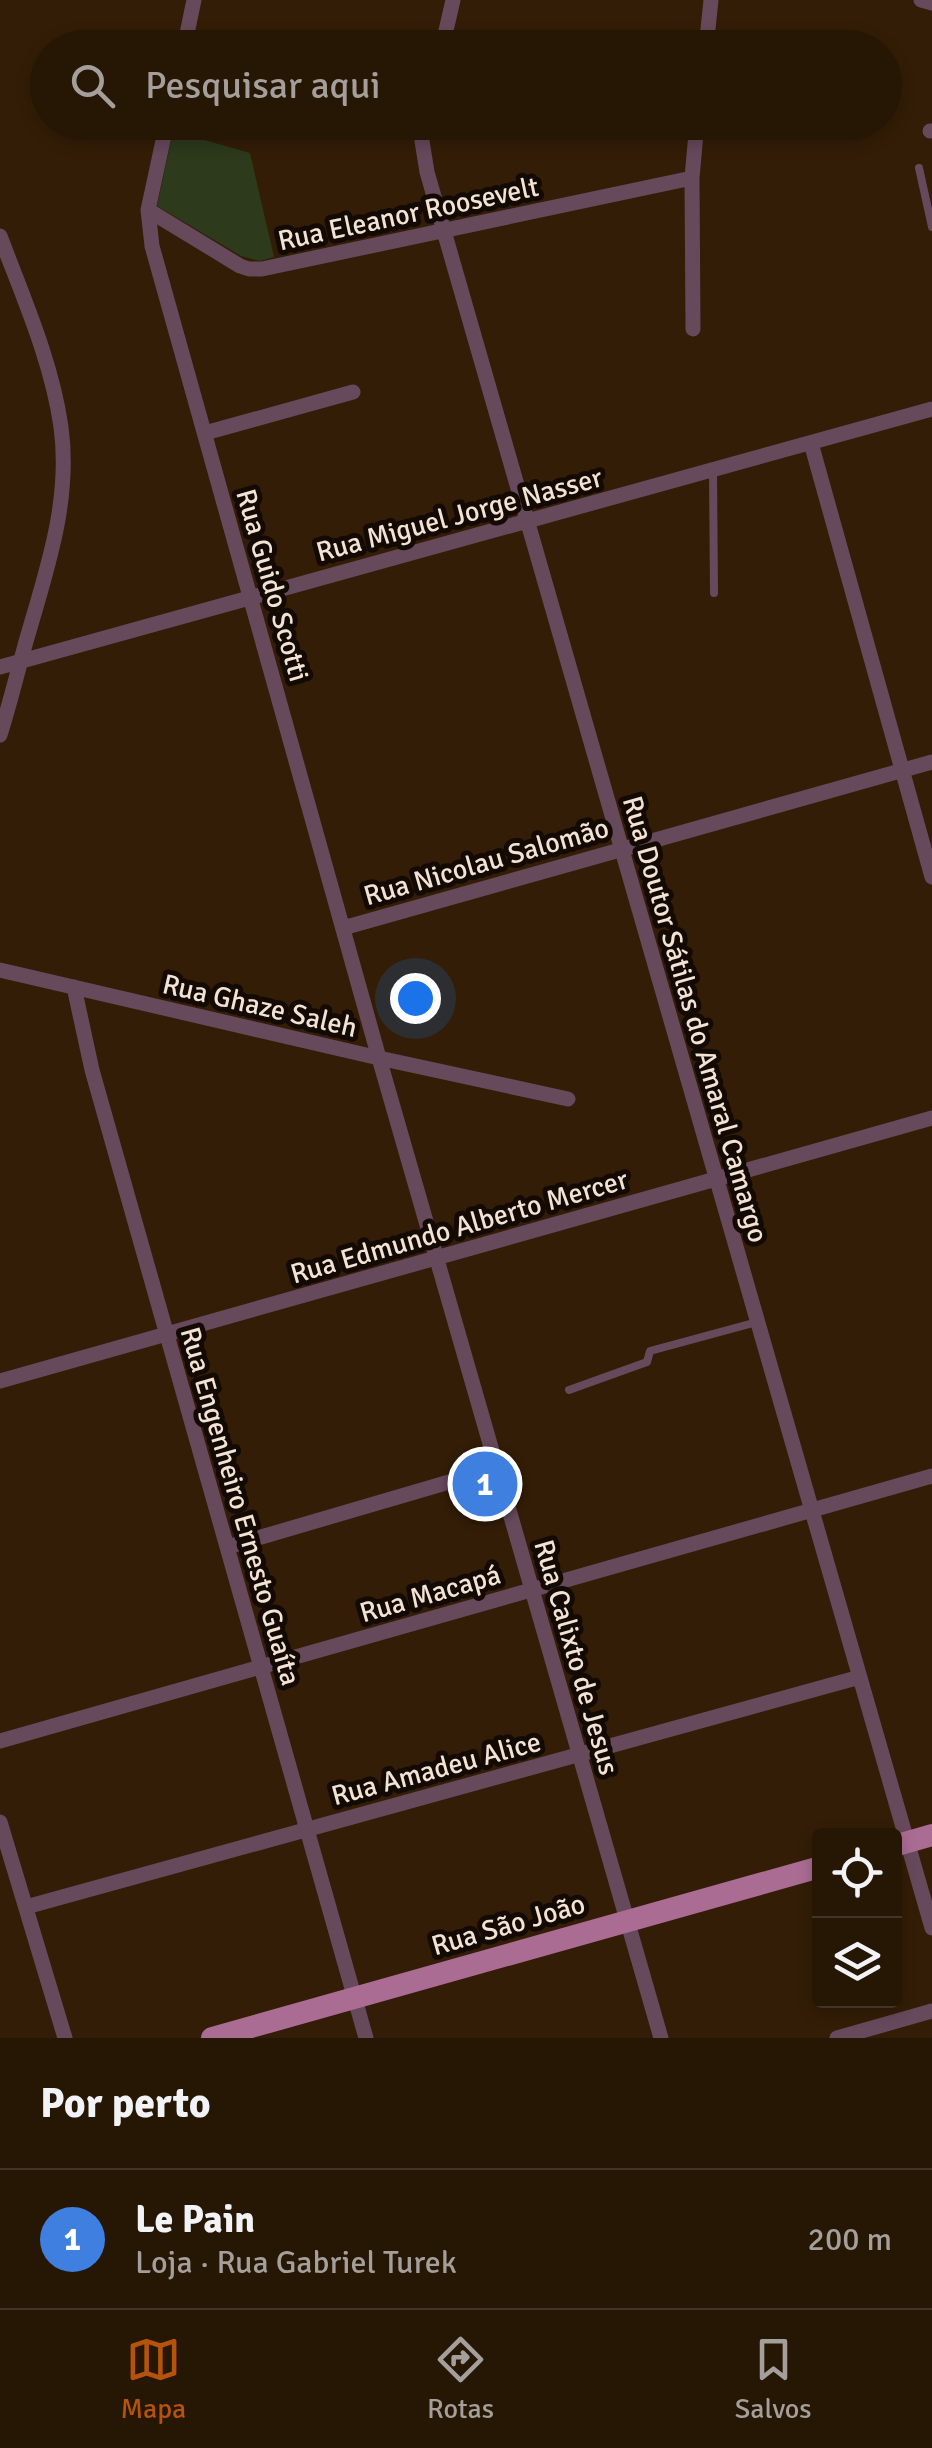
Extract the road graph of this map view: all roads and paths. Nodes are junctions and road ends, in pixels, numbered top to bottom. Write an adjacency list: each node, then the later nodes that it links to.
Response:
1 (194, 0): 6 (street)
2 (454, 0): 7 (street)
3 (711, 0): 8 (street)
4 (921, 0): 5 (street)
5 (932, 3)
6 (188, 30)
7 (446, 30)
8 (708, 30)
9 (162, 140): 14 (street, Rua Guido Scotti)
10 (422, 140): 16 (street, Rua Doutor Sátilas do Amaral Camargo)
11 (695, 140): 13 (street)
12 (918, 168): 15 (lane)
13 (692, 178): 16 (street, Rua Eleanor Roosevelt); 18 (street)
14 (148, 210): 16 (street, Rua Eleanor Roosevelt); 21 (street, Rua Guido Scotti)
15 (932, 227)
16 (444, 231): 24 (street, Rua Doutor Sátilas do Amaral Camargo)
17 (0, 236): 27 (street)
18 (693, 329)
19 (353, 392): 21 (street)
20 (932, 409): 22 (street, Rua Miguel Jorge Nasser)
21 (205, 432): 26 (street, Rua Guido Scotti)
22 (811, 443): 23 (street, Rua Miguel Jorge Nasser); 31 (street)
23 (713, 470): 24 (street, Rua Miguel Jorge Nasser); 25 (lane)
24 (527, 521): 26 (street, Rua Miguel Jorge Nasser); 32 (street, Rua Doutor Sátilas do Amaral Camargo)
25 (714, 593)
26 (251, 598): 27 (street, Rua Miguel Jorge Nasser); 34 (street, Rua Guido Scotti)
27 (20, 662): 28 (street, Rua Miguel Jorge Nasser); 29 (street)
28 (0, 667)
29 (1, 728)
30 (932, 762): 31 (street, Rua Nicolau Salomão)
31 (902, 770): 32 (street, Rua Nicolau Salomão); 33 (street)
32 (622, 849): 34 (street, Rua Nicolau Salomão); 40 (street, Rua Doutor Sátilas do Amaral Camargo)
33 (932, 878)
34 (343, 928): 37 (street, Rua Guido Scotti)
35 (0, 970): 36 (street, Rua Ghaze Saleh)
36 (74, 987): 37 (street, Rua Ghaze Saleh); 43 (street, Rua Engenheiro Ernesto Guaíta)
37 (380, 1058): 38 (street, Rua Ghaze Saleh); 41 (street, Rua Calixto de Jesus)
38 (568, 1099)
39 (932, 1118): 40 (street, Rua Edmundo Alberto Mercer)
40 (716, 1179): 41 (street, Rua Edmundo Alberto Mercer); 42 (street, Rua Doutor Sátilas do Amaral Camargo)
41 (437, 1258): 43 (street, Rua Edmundo Alberto Mercer); 46 (street, Rua Calixto de Jesus)
42 (758, 1322): 45 (lane); 48 (street, Rua Doutor Sátilas do Amaral Camargo)
43 (166, 1334): 44 (street, Rua Edmundo Alberto Mercer); 49 (street, Rua Engenheiro Ernesto Guaíta)
44 (0, 1382)
45 (569, 1390)
46 (497, 1468): 49 (street); 50 (street, Rua Calixto de Jesus)
47 (932, 1476): 48 (street, Rua Macapá)
48 (812, 1510): 50 (street, Rua Macapá); 52 (street, Rua Doutor Sátilas do Amaral Camargo)
49 (227, 1547): 51 (street, Rua Engenheiro Ernesto Guaíta)
50 (532, 1590): 51 (street, Rua Macapá); 54 (street, Rua Calixto de Jesus)
51 (261, 1667): 53 (street, Rua Macapá); 57 (street, Rua Engenheiro Ernesto Guaíta)
52 (860, 1678): 54 (street, Rua Amadeu Alice); 56 (street, Rua Doutor Sátilas do Amaral Camargo)
53 (0, 1741)
54 (579, 1755): 57 (street, Rua Amadeu Alice); 63 (street, Rua Calixto de Jesus)
55 (0, 1822): 62 (street)
56 (897, 1828)
57 (307, 1830): 62 (street, Rua Amadeu Alice); 65 (street, Rua Engenheiro Ernesto Guaíta)
58 (932, 1835): 59 (main road)
59 (902, 1844)
60 (902, 1847): 64 (street, Rua Doutor Sátilas do Amaral Camargo)
61 (812, 1869): 63 (main road, Rua São João)
62 (26, 1908): 67 (street)
63 (627, 1921): 65 (main road, Rua São João); 70 (street, Rua Calixto de Jesus)
64 (932, 1928)
65 (354, 1998): 68 (main road, Rua São João); 69 (street, Rua Engenheiro Ernesto Guaíta)
66 (932, 2011): 71 (street)
67 (64, 2038)
68 (212, 2038)
69 (366, 2038)
70 (660, 2038)
71 (837, 2038)

